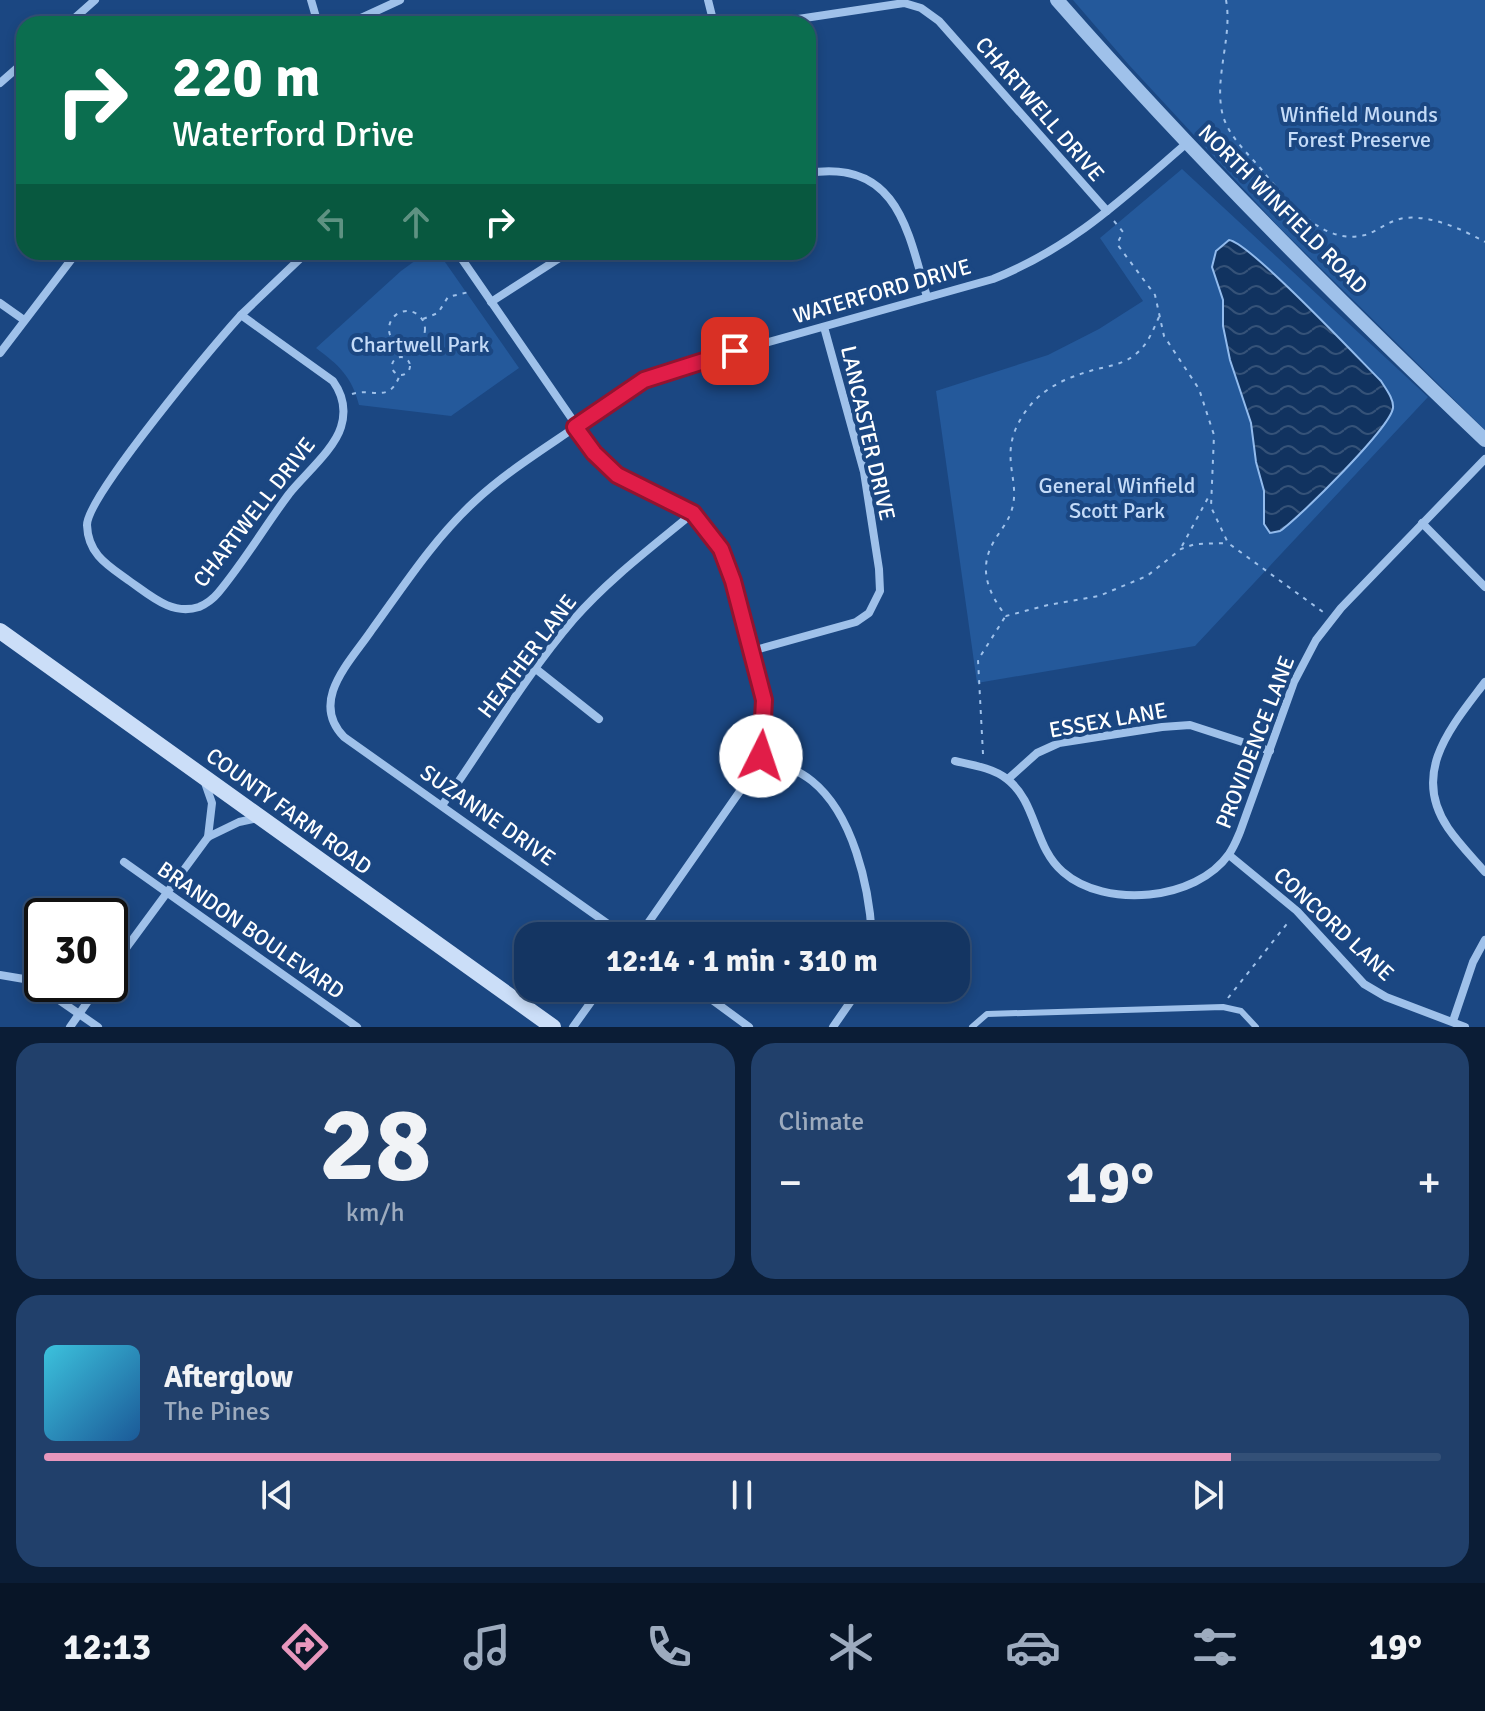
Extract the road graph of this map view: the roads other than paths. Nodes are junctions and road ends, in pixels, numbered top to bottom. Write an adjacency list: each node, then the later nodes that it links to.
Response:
1 (95, 0): 4 (street)
2 (400, 0): 5 (street)
3 (1057, 0): 9 (street, NORTH WINFIELD ROAD)
4 (77, 16)
5 (365, 16)
6 (811, 16): 11 (street, CHARTWELL DRIVE)
7 (16, 69): 8 (street)
8 (0, 83)
9 (1187, 143): 11 (street, WATERFORD DRIVE); 24 (street, NORTH WINFIELD ROAD)
10 (816, 172): 16 (street)
11 (1107, 211): 16 (street, WATERFORD DRIVE)
12 (71, 260): 20 (street)
13 (299, 260): 19 (street, CHARTWELL DRIVE)
14 (462, 260): 17 (street)
15 (557, 260): 17 (street)
16 (927, 297): 21 (street, WATERFORD DRIVE)
17 (491, 302): 23 (street)
18 (0, 303): 20 (street)
19 (241, 315): 19 (street, CHARTWELL DRIVE)
20 (24, 320): 22 (street)
21 (824, 327): 23 (street, WATERFORD DRIVE); 30 (street, LANCASTER DRIVE)
22 (0, 353)
23 (575, 427): 26 (street); 34 (street, WATERFORD DRIVE)
24 (1485, 440)
25 (1485, 459): 27 (street, PROVIDENCE LANE)
26 (693, 513): 30 (street); 31 (street, HEATHER LANE)
27 (1422, 523): 28 (street); 35 (street, PROVIDENCE LANE)
28 (1485, 587)
29 (0, 631): 38 (main road, COUNTY FARM ROAD)
30 (752, 651): 36 (street)
31 (536, 669): 33 (street); 40 (street, HEATHER LANE)
32 (1485, 682): 45 (street)
33 (599, 719)
34 (333, 722): 40 (street, SUZANNE DRIVE)
35 (1270, 751): 39 (street, ESSEX LANE); 43 (street, PROVIDENCE LANE)
36 (761, 756): 48 (street); 49 (street)
37 (955, 761): 39 (street)
38 (203, 777): 41 (main road, COUNTY FARM ROAD); 42 (street)
39 (1008, 779): 43 (street, PROVIDENCE LANE)
40 (443, 804): 47 (street, SUZANNE DRIVE)
41 (259, 817): 42 (street); 62 (main road, COUNTY FARM ROAD)
42 (208, 837): 46 (street)
43 (1229, 855): 58 (street, CONCORD LANE)
44 (124, 862): 46 (street, BRANDON BOULEVARD)
45 (1485, 872)
46 (166, 892): 51 (street); 61 (street, BRANDON BOULEVARD)
47 (606, 922)
48 (649, 922)
49 (870, 922)
50 (1485, 940): 58 (street)
51 (128, 945)
52 (0, 975): 57 (street)
53 (87, 1002): 57 (street)
54 (591, 1002): 63 (street)
55 (715, 1002): 64 (street)
56 (850, 1002): 65 (street)
57 (79, 1013): 59 (street); 60 (street)
58 (1453, 1021): 68 (street, CONCORD LANE)
59 (70, 1027)
60 (98, 1027)
61 (357, 1027)
62 (553, 1027)
63 (573, 1027)
64 (749, 1027)
65 (833, 1027)
66 (972, 1027): 67 (lane)
67 (1256, 1027)
68 (1465, 1027)

